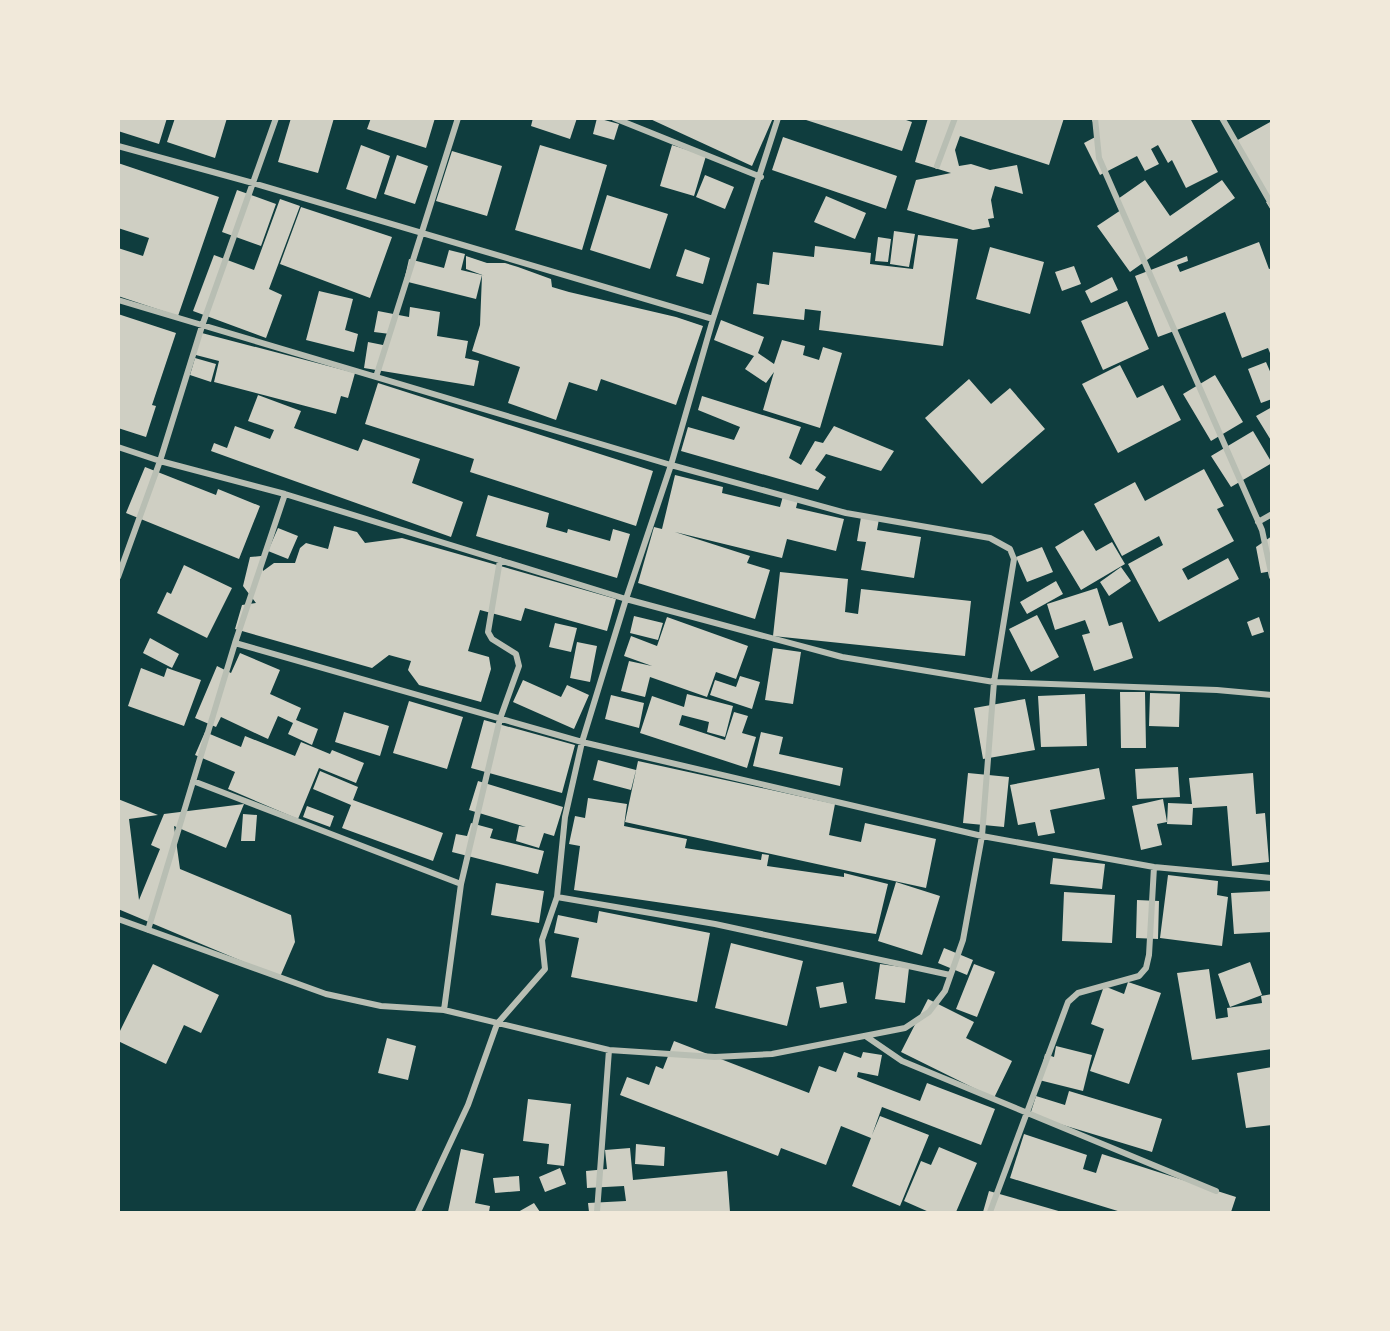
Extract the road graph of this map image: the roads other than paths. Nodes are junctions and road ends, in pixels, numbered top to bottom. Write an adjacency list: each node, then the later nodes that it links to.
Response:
1 (276, 118): 11 (street)
2 (458, 118): 13 (street)
3 (614, 118): 10 (street)
4 (778, 118): 10 (street)
5 (955, 118): 9 (street)
6 (1095, 118): 23 (street)
7 (1222, 118): 12 (street)
8 (118, 146): 11 (street)
9 (937, 166)
10 (761, 177): 15 (street)
11 (253, 183): 13 (street); 16 (street)
12 (1272, 205)
13 (422, 234): 15 (street); 17 (street)
14 (118, 300): 16 (street)
15 (713, 319): 20 (street)
16 (202, 326): 17 (street); 19 (street)
17 (376, 377): 20 (street)
18 (118, 447): 19 (street)
19 (160, 461): 21 (street); 25 (street)
20 (672, 465): 27 (street); 29 (street)
21 (285, 494): 24 (street); 28 (street)
22 (1272, 514): 23 (street)
23 (1258, 522): 26 (street)
24 (500, 560): 27 (street); 31 (street)
25 (118, 577)
26 (1272, 577)
27 (626, 599): 29 (street); 32 (street)
28 (235, 643): 31 (street); 33 (street)
29 (994, 682): 30 (street); 34 (street)
30 (1272, 695)
31 (500, 719): 32 (street); 37 (street)
32 (582, 742): 34 (street); 38 (street)
33 (193, 781): 37 (street); 40 (street)
34 (982, 836): 35 (street); 41 (street)
35 (1154, 867): 36 (street); 46 (street)
36 (1272, 878)
37 (461, 884): 42 (street)
38 (557, 897): 41 (street); 43 (street)
39 (118, 919): 40 (street)
40 (148, 930): 42 (street)
41 (950, 975): 44 (street)
42 (444, 1010): 43 (street)
43 (496, 1024): 45 (street); 48 (street)
44 (867, 1037): 45 (street); 46 (street)
45 (609, 1050): 49 (street)
46 (1028, 1114): 47 (street); 50 (street)
47 (1216, 1191)
48 (418, 1212)
49 (597, 1212)
50 (990, 1212)

